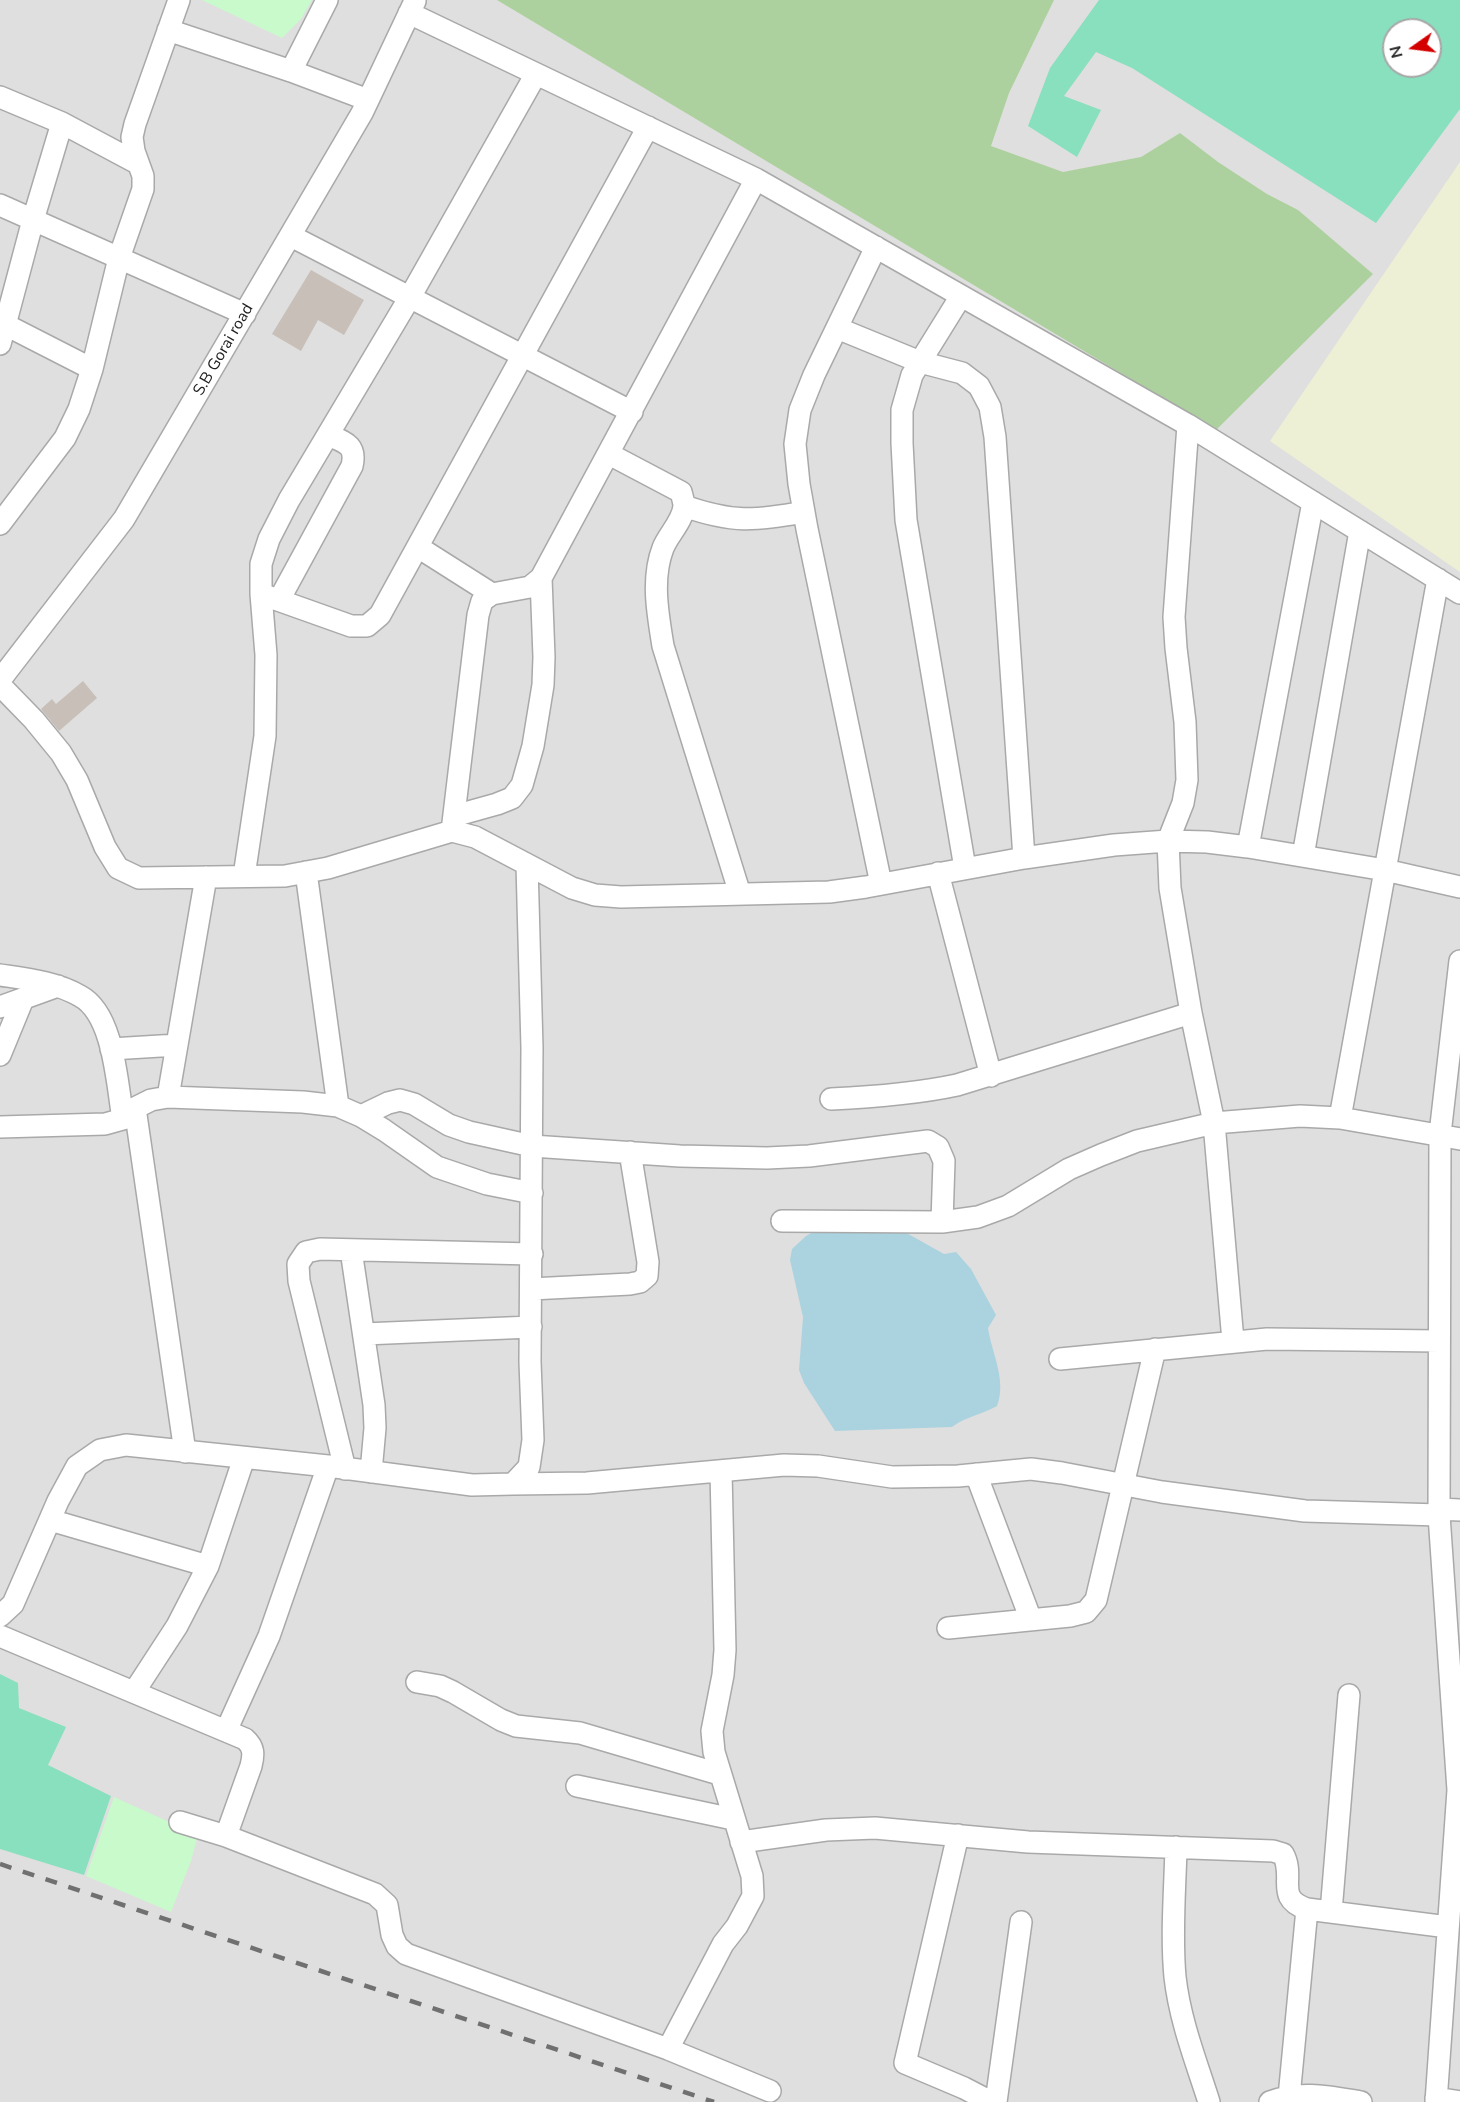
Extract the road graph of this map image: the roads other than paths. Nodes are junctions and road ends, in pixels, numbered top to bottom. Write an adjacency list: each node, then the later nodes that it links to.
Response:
1 (179, 0): 4 (street)
2 (327, 0): 5 (street)
3 (412, 6): 6 (street); 8 (street, S.B Gorai road)
4 (168, 30): 5 (street); 11 (street)
5 (291, 71): 8 (street)
6 (536, 74): 10 (street); 19 (street)
7 (0, 97): 9 (street)
8 (368, 100): 15 (street, S.B Gorai road)
9 (62, 123): 11 (street); 14 (street)
10 (648, 127): 12 (street); 23 (street)
11 (137, 163): 17 (street)
12 (756, 179): 16 (street); 26 (street)
13 (0, 205): 14 (street)
14 (33, 220): 17 (street); 22 (street)
15 (291, 236): 19 (street); 20 (street, S.B Gorai road)
16 (876, 247): 18 (street); 21 (street)
17 (119, 258): 20 (street); 25 (street)
18 (961, 296): 24 (street); 27 (street)
19 (410, 297): 23 (street); 28 (street)
20 (245, 314): 41 (street, S.B Gorai road)
21 (837, 328): 24 (street); 32 (street)
22 (3, 334): 25 (street)
23 (524, 356): 26 (street); 35 (street)
24 (920, 362): 47 (street); 49 (street)
25 (92, 369): 33 (street)
26 (632, 412): 29 (street)
27 (1188, 425): 30 (street); 44 (street)
28 (328, 435): 40 (street); 40 (street)
29 (609, 453): 31 (street); 36 (street)
30 (1313, 502): 34 (street); 45 (street)
31 (684, 506): 32 (street); 57 (street)
32 (804, 513): 55 (street)
33 (0, 524)
34 (1360, 531): 37 (street); 46 (street)
35 (418, 547): 39 (street); 40 (street)
36 (541, 578): 39 (street); 43 (street)
37 (1438, 579): 38 (street); 50 (street)
38 (1460, 593)
39 (492, 594): 43 (street)
40 (270, 597): 53 (street)
41 (0, 680)
42 (0, 685): 54 (street)
43 (453, 824): 48 (street); 51 (street)
44 (1168, 841): 45 (street); 47 (street); 63 (street)
45 (1248, 847): 46 (street)
46 (1303, 856): 50 (street)
47 (1024, 858): 49 (street)
48 (527, 865): 57 (street); 78 (street)
49 (964, 868): 52 (street)
50 (1385, 870): 56 (street); 74 (street)
51 (306, 872): 53 (street); 71 (street)
52 (938, 873): 55 (street); 68 (street)
53 (243, 876): 54 (street)
54 (206, 877): 64 (street)
55 (881, 884): 57 (street)
56 (1460, 887)
57 (740, 894)
58 (1460, 962): 67 (street)
59 (0, 975): 60 (street)
60 (58, 986): 61 (street); 65 (street)
61 (23, 999): 62 (street); 66 (street)
62 (0, 1007)
63 (1191, 1013): 68 (street); 75 (street)
64 (177, 1045): 65 (street); 69 (street)
65 (111, 1049): 72 (street)
66 (0, 1055)
67 (1453, 1075): 77 (street)
68 (991, 1076): 70 (street)
69 (168, 1097): 71 (street); 72 (street)
70 (831, 1099)
71 (338, 1106): 73 (street)
72 (129, 1113): 76 (street); 92 (street)
73 (361, 1116): 78 (street); 80 (street)
74 (1340, 1119): 75 (street); 77 (street)
75 (1214, 1123): 82 (street); 88 (street)
76 (0, 1127)
77 (1450, 1137): 89 (street)
78 (532, 1146): 79 (street); 80 (street)
79 (630, 1152): 82 (street); 85 (street)
80 (532, 1192): 84 (street)
81 (782, 1221): 82 (street)
82 (942, 1222)
83 (351, 1250): 84 (street); 87 (street); 94 (street)
84 (532, 1254): 85 (street)
85 (531, 1289): 86 (street)
86 (531, 1327): 87 (street); 98 (street)
87 (364, 1334): 96 (street)
88 (1233, 1341): 89 (street); 90 (street)
89 (1439, 1341): 101 (street)
90 (1155, 1349): 91 (street); 99 (street)
91 (1060, 1359)
92 (184, 1452): 93 (street); 102 (street)
93 (244, 1458): 94 (street); 103 (street)
94 (336, 1468): 96 (street); 111 (street)
95 (721, 1471): 97 (street); 98 (street); 113 (street)
96 (371, 1472): 98 (street)
97 (976, 1474): 99 (street); 105 (street)
98 (513, 1484)
99 (1123, 1485): 101 (street); 105 (street)
100 (1460, 1510): 101 (street)
101 (1439, 1512): 112 (street)
102 (50, 1520): 103 (street); 104 (street)
103 (208, 1566): 109 (street)
104 (0, 1616)
105 (1031, 1620): 106 (street)
106 (948, 1628)
107 (0, 1636): 109 (street)
108 (417, 1682): 113 (street)
109 (134, 1692): 111 (street)
110 (1349, 1695): 123 (street)
111 (226, 1731): 118 (street)
112 (1458, 1753): 121 (street)
113 (719, 1774): 115 (street)
114 (578, 1786): 115 (street)
115 (733, 1819): 119 (street)
116 (180, 1822): 118 (street)
117 (958, 1835): 119 (street); 120 (street); 131 (street)
118 (226, 1836): 127 (street)
119 (741, 1842): 127 (street)
120 (1176, 1847): 122 (street); 133 (street)
121 (1456, 1877): 125 (street)
122 (1307, 1909): 123 (street); 129 (street)
123 (1331, 1912): 125 (street)
124 (1021, 1922): 132 (street)
125 (1448, 1927): 126 (street)
126 (1452, 1989): 130 (street)
127 (668, 2049): 128 (street)
128 (770, 2091)
129 (1280, 2099): 134 (street)
130 (1436, 2100): 135 (street)
131 (991, 2102)
132 (996, 2102)
133 (1209, 2102)
134 (1361, 2102)
135 (1460, 2102)

